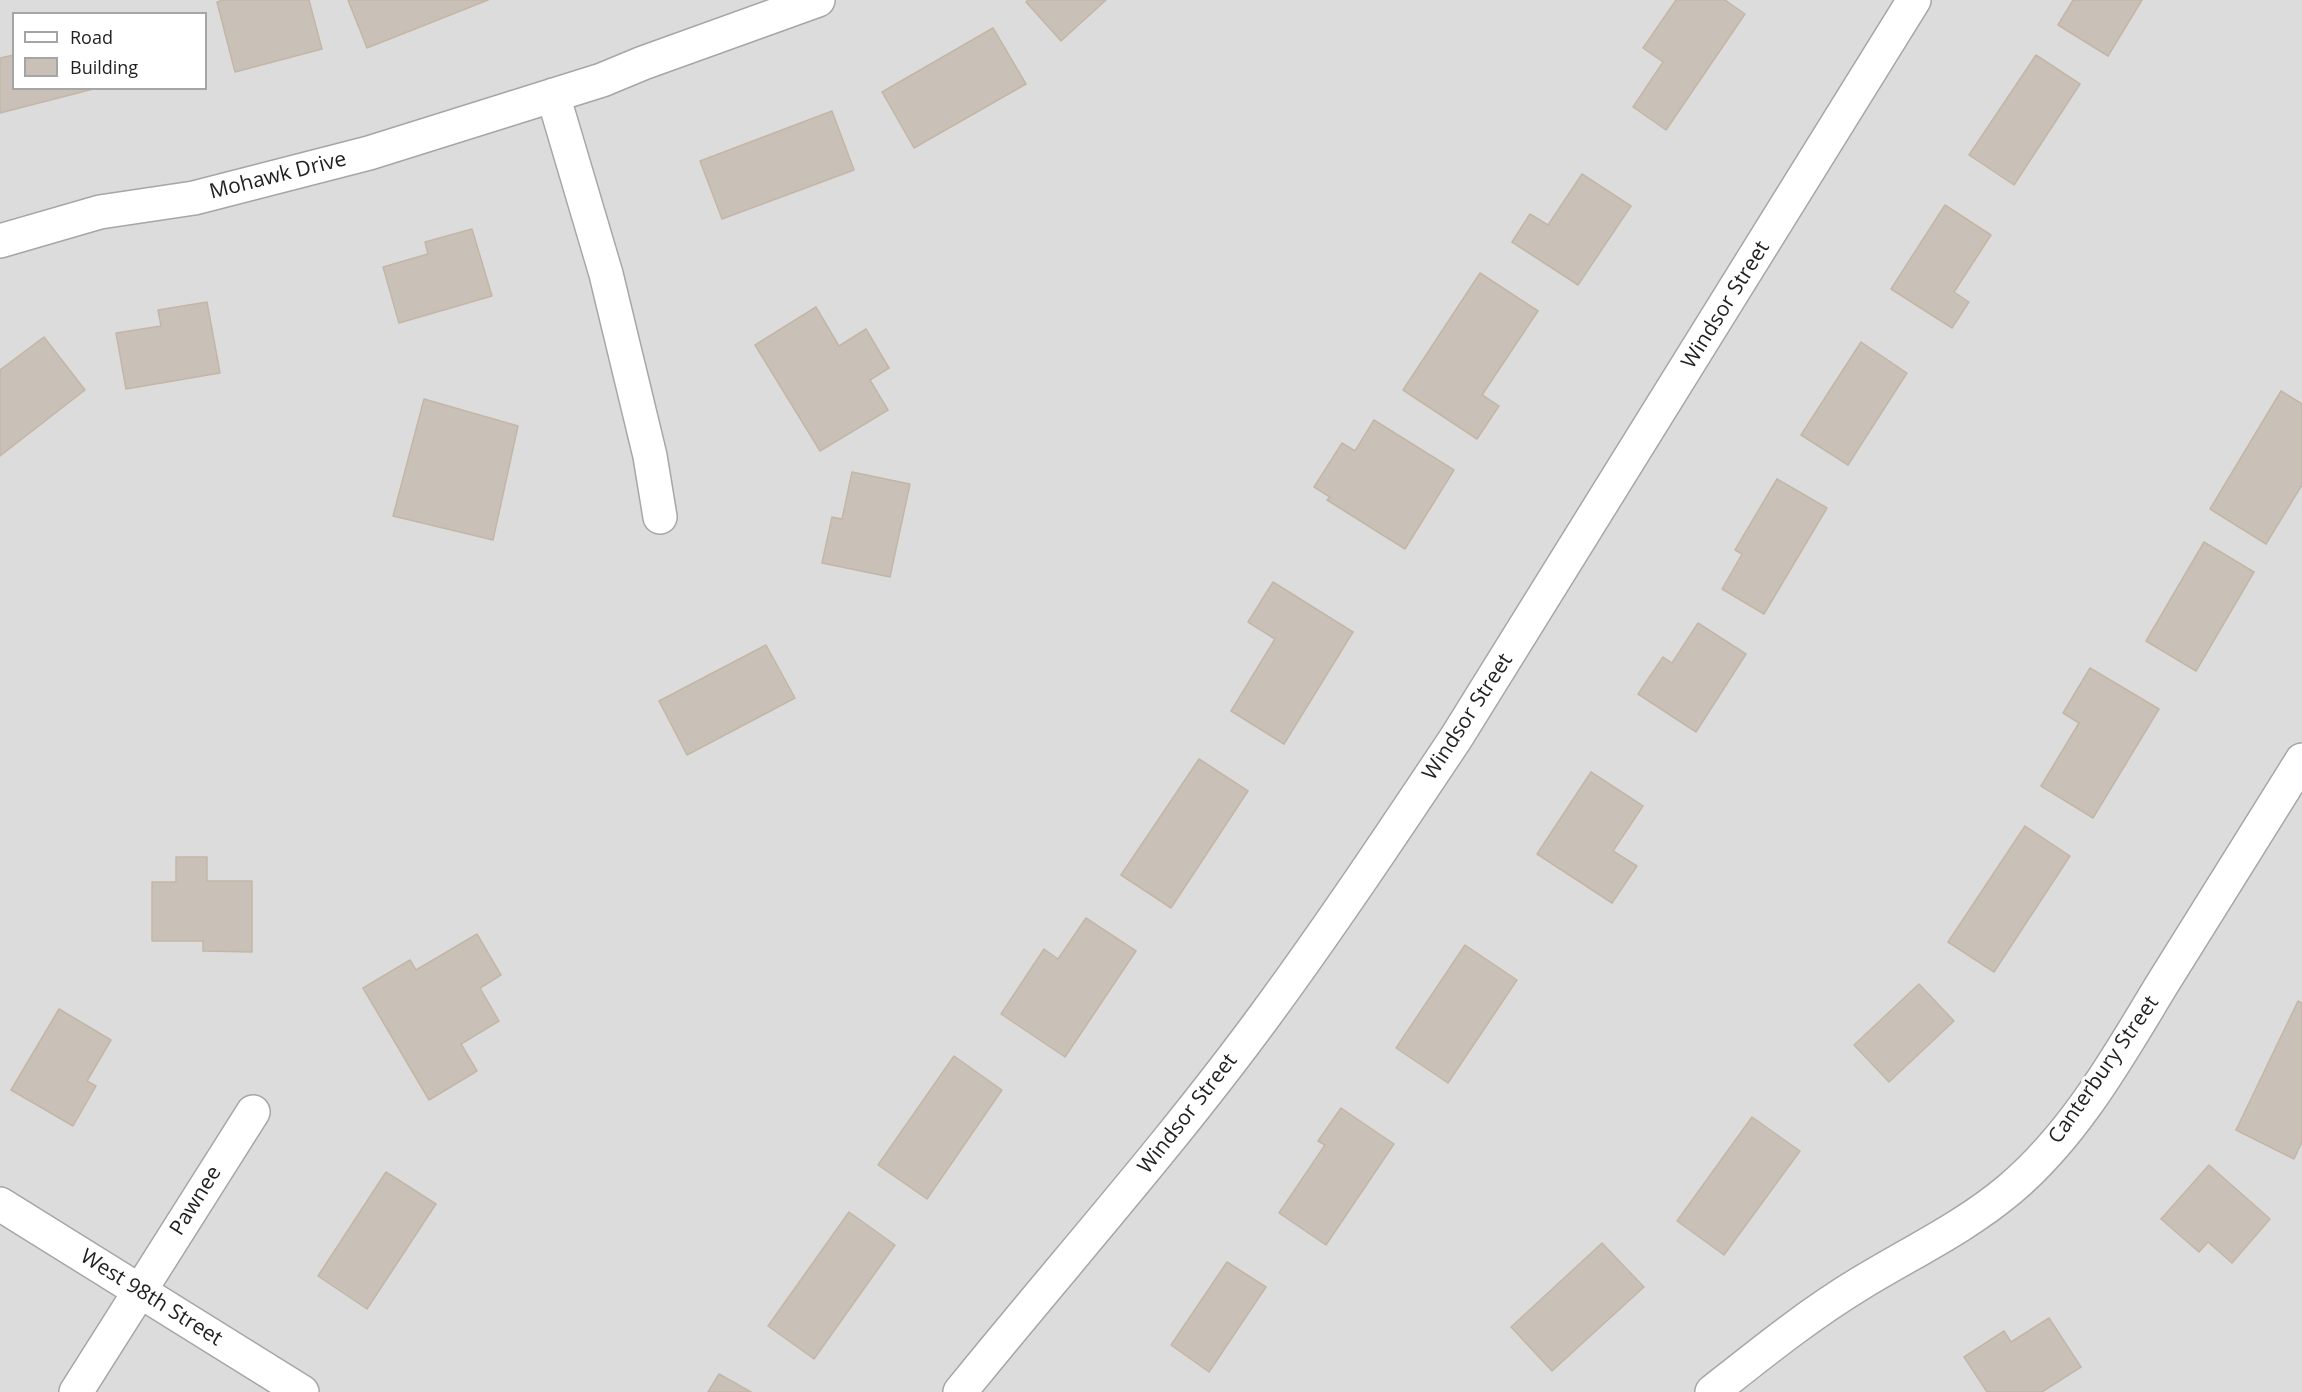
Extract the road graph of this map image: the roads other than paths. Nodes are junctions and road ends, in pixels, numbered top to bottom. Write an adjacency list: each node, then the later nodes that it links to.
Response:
1 (819, 0): 3 (street, Mohawk Drive)
2 (1914, 0): 12 (street, Windsor Street)
3 (553, 95): 4 (street, Mohawk Drive); 5 (street)
4 (0, 241)
5 (660, 517)
6 (2302, 759): 13 (street, Canterbury Street)
7 (253, 1112): 9 (street, Pawnee)
8 (0, 1204): 9 (street, West 98th Street)
9 (140, 1291): 10 (street, Pawnee); 11 (street, West 98th Street)
10 (76, 1392)
11 (302, 1392)
12 (960, 1392)
13 (1712, 1392)

